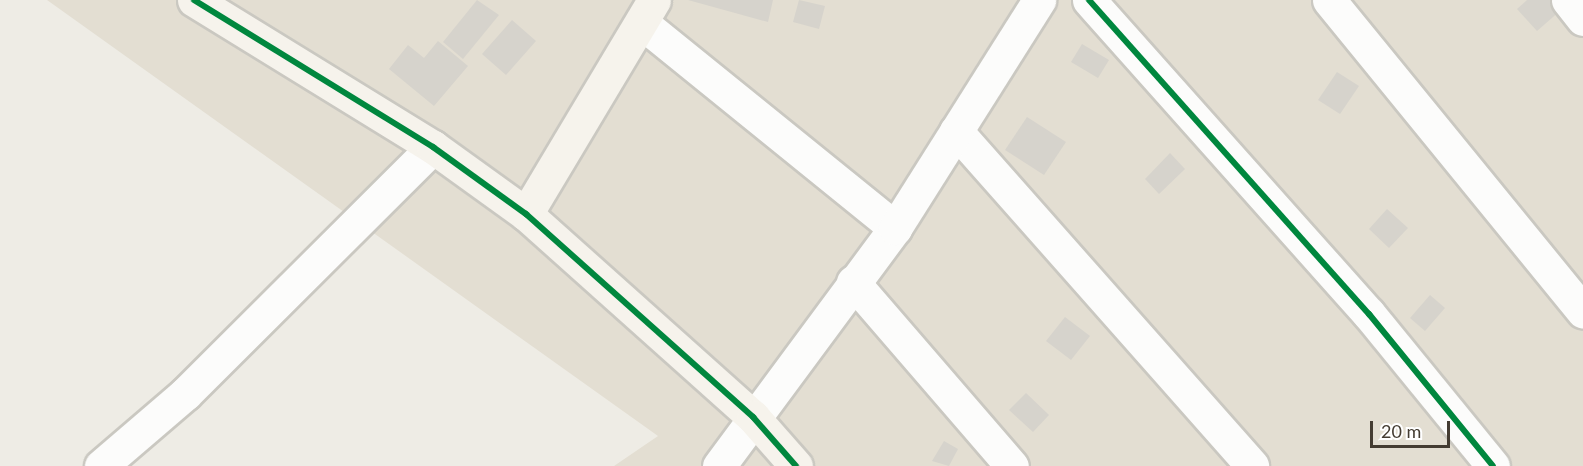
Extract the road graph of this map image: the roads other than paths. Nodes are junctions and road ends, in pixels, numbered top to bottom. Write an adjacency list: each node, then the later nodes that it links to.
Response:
1 (194, 0): 9 (street)
2 (1040, 0): 8 (street)
3 (1089, 0): 20 (street)
4 (1329, 0): 13 (street)
5 (1568, 0): 7 (street)
6 (648, 12): 10 (street); 11 (street)
7 (1583, 19)
8 (957, 131): 11 (street); 19 (street)
9 (433, 147): 10 (street); 15 (street)
10 (526, 214): 14 (street)
11 (895, 228): 12 (street)
12 (853, 282): 14 (street); 18 (street)
13 (1583, 311)
14 (753, 417): 16 (street); 17 (street)
15 (101, 466)
16 (719, 466)
17 (796, 466)
18 (1012, 466)
19 (1252, 466)
20 (1493, 466)

